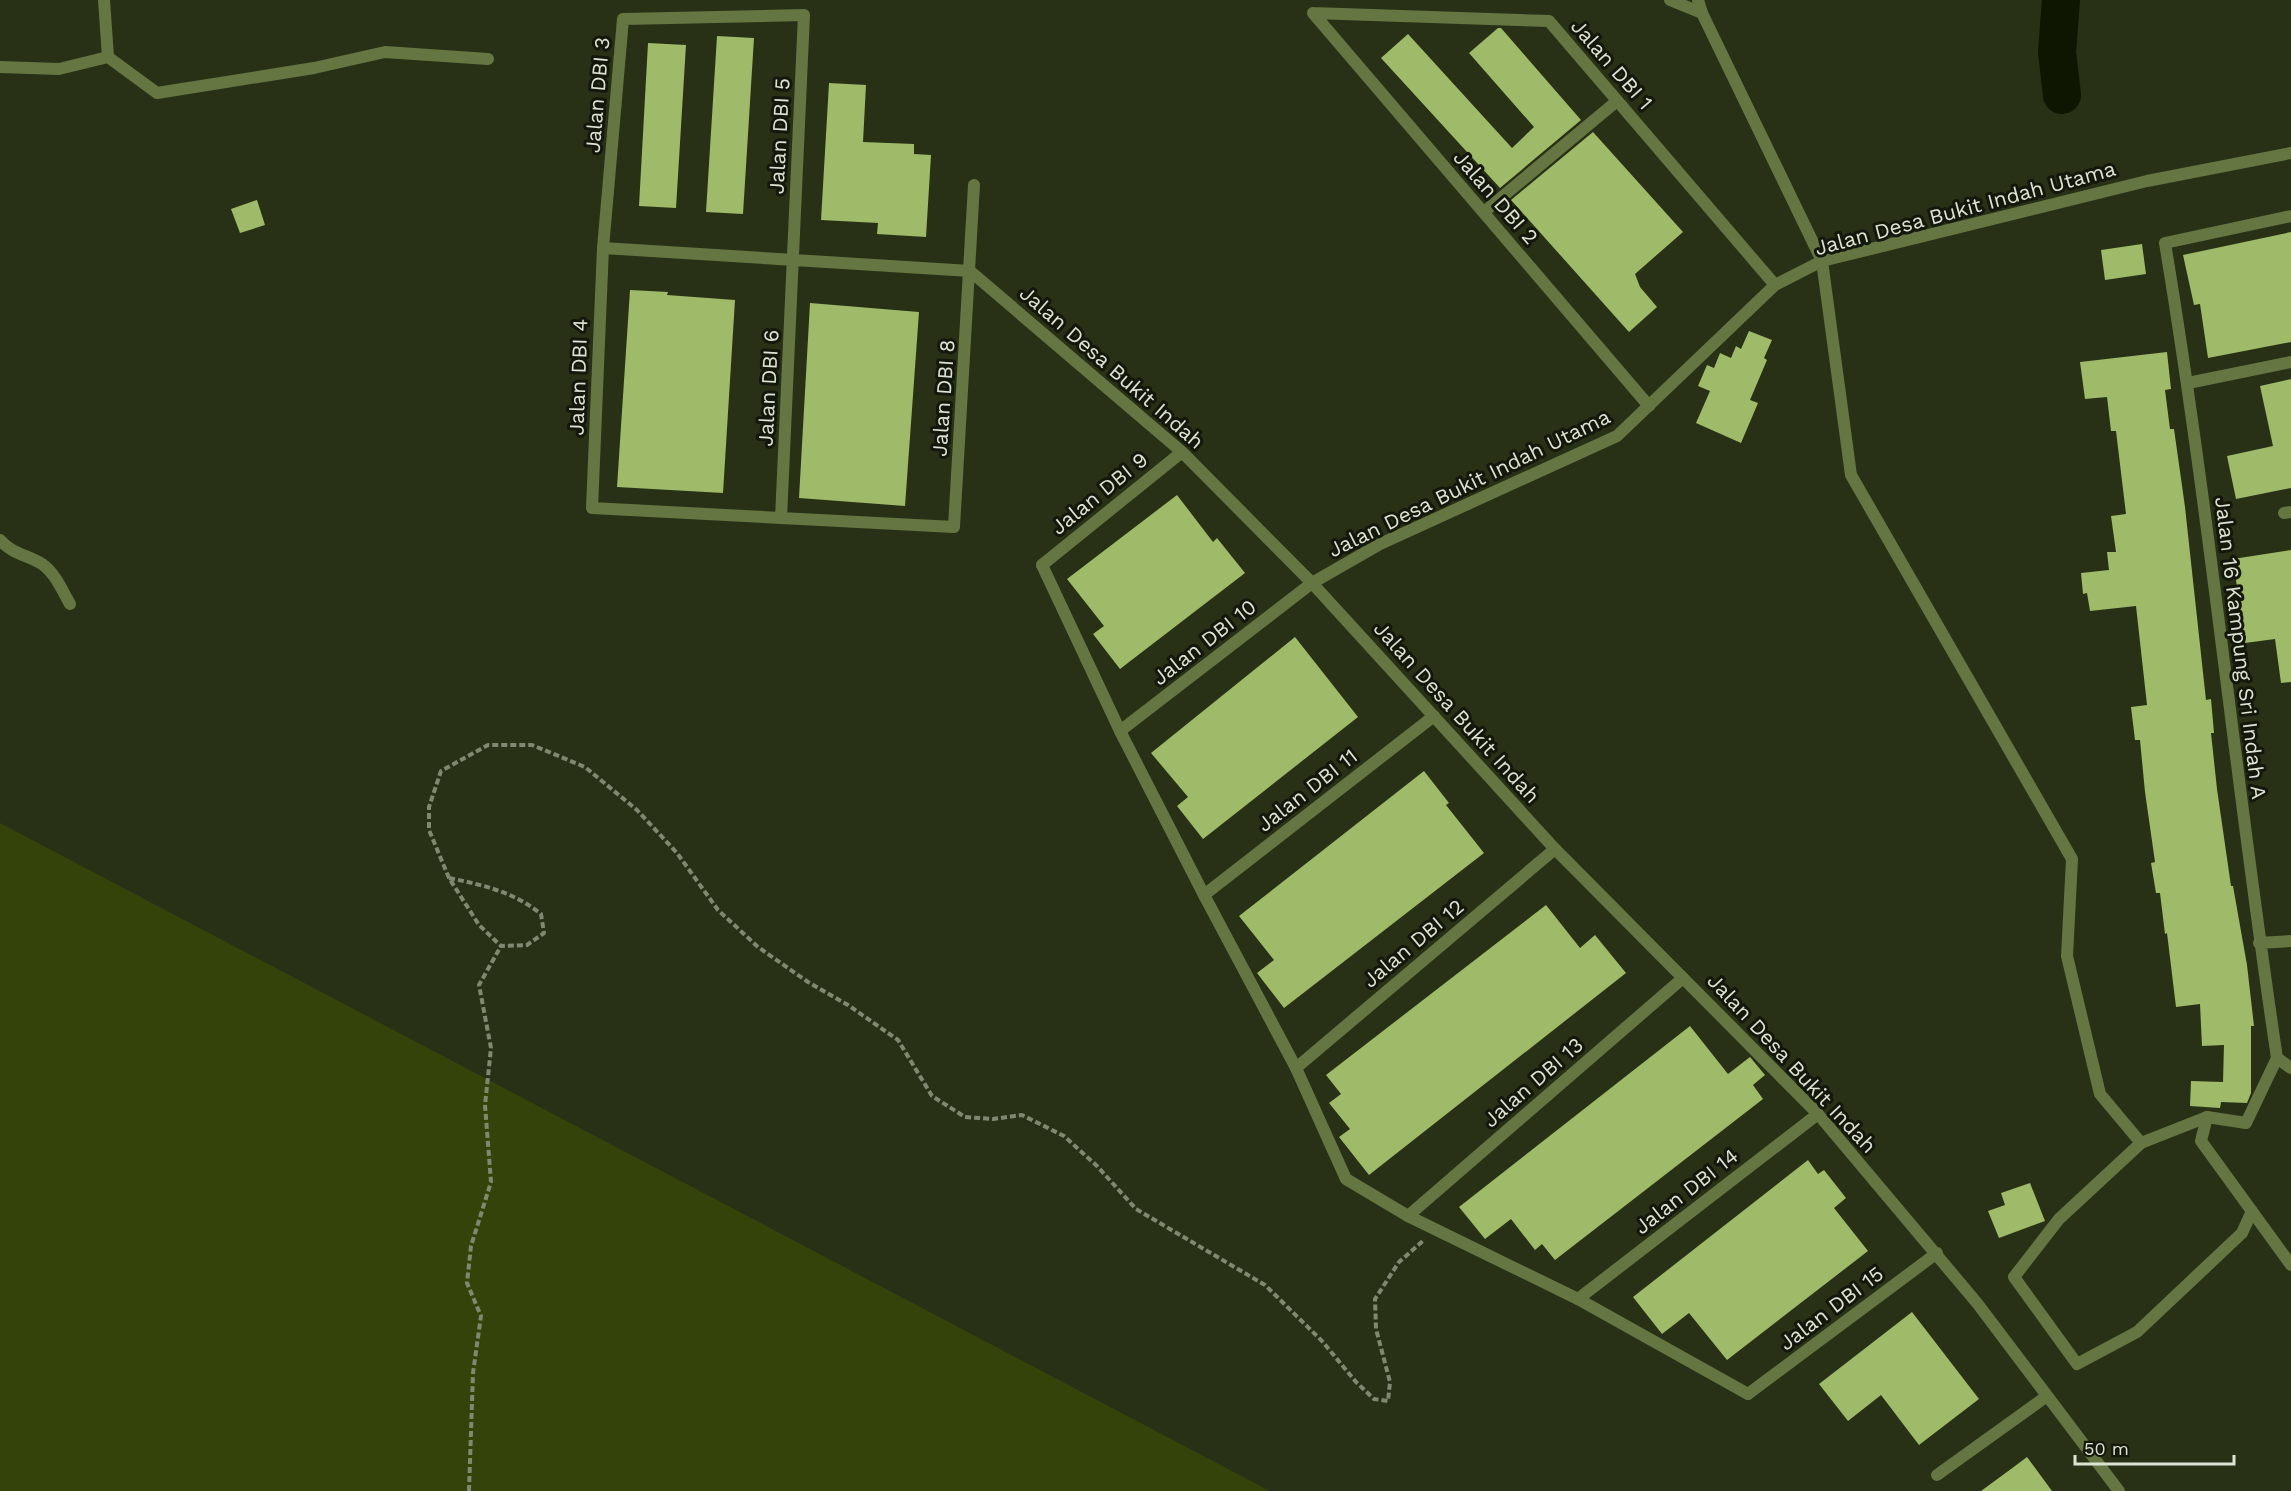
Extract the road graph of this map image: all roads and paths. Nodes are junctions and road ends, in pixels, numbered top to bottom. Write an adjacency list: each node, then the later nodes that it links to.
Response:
1 (104, 0): 7 (street)
2 (1670, 0): 5 (street)
3 (1698, 0): 5 (street)
4 (1313, 13): 10 (street, Jalan DBI 1); 13 (street, Jalan DBI 2)
5 (1702, 14): 17 (street)
6 (804, 15): 15 (street, Jalan DBI 3); 16 (street, Jalan DBI 5)
7 (108, 57): 8 (street); 9 (street)
8 (488, 59)
9 (0, 67)
10 (1617, 101): 13 (street); 19 (street, Jalan DBI 1)
11 (2291, 153): 17 (street, Jalan Desa Bukit Indah Utama)
12 (974, 185): 18 (street, Jalan DBI 8)
13 (1484, 212): 22 (street, Jalan DBI 2)
14 (2291, 216): 21 (street, Jalan 16 Kampung Sri Indah A)
15 (603, 248): 16 (street); 24 (street, Jalan DBI 4)
16 (794, 259): 18 (street); 24 (street, Jalan DBI 6)
17 (1822, 261): 19 (street, Jalan Desa Bukit Indah Utama); 42 (street)
18 (970, 271): 23 (street, Jalan Desa Bukit Indah); 24 (street, Jalan DBI 8)
19 (1775, 285): 22 (street, Jalan Desa Bukit Indah Utama)
20 (2291, 362): 21 (street)
21 (2188, 383): 34 (street, Jalan 16 Kampung Sri Indah A)
22 (1649, 406): 26 (street, Jalan Desa Bukit Indah Utama)
23 (1182, 452): 26 (street, Jalan Desa Bukit Indah); 29 (street, Jalan DBI 9)
24 (781, 518)
25 (0, 540): 27 (street)
26 (1312, 583): 28 (street, Jalan Desa Bukit Indah); 29 (street, Jalan DBI 10)
27 (70, 604)
28 (1434, 716): 30 (street, Jalan Desa Bukit Indah); 32 (street, Jalan DBI 11)
29 (1120, 731): 32 (street)
30 (1555, 849): 36 (street, Jalan Desa Bukit Indah); 38 (street, Jalan DBI 12)
31 (448, 878): 35 (path); 35 (path); 45 (path)
32 (1204, 895): 38 (street)
33 (2291, 941): 34 (street)
34 (2259, 943): 37 (street, Jalan 16 Kampung Sri Indah A)
35 (501, 946): 51 (path)
36 (1683, 978): 40 (street, Jalan Desa Bukit Indah); 44 (street, Jalan DBI 13)
37 (2277, 1058): 39 (street); 41 (street)
38 (1296, 1068): 44 (street)
39 (2291, 1068)
40 (1818, 1114): 46 (street, Jalan Desa Bukit Indah); 48 (street, Jalan DBI 14)
41 (2207, 1118): 42 (street); 43 (street)
42 (2141, 1143): 43 (street)
43 (2252, 1211): 47 (street)
44 (1408, 1216): 45 (street)
45 (1436, 1229): 48 (street)
46 (1936, 1253): 48 (street, Jalan DBI 15); 49 (street, Jalan Desa Bukit Indah)
47 (2291, 1265)
48 (1578, 1299)
49 (2047, 1396): 50 (street); 52 (street, Jalan Desa Bukit Indah)
50 (1937, 1475)
51 (469, 1491)
52 (2119, 1491)

